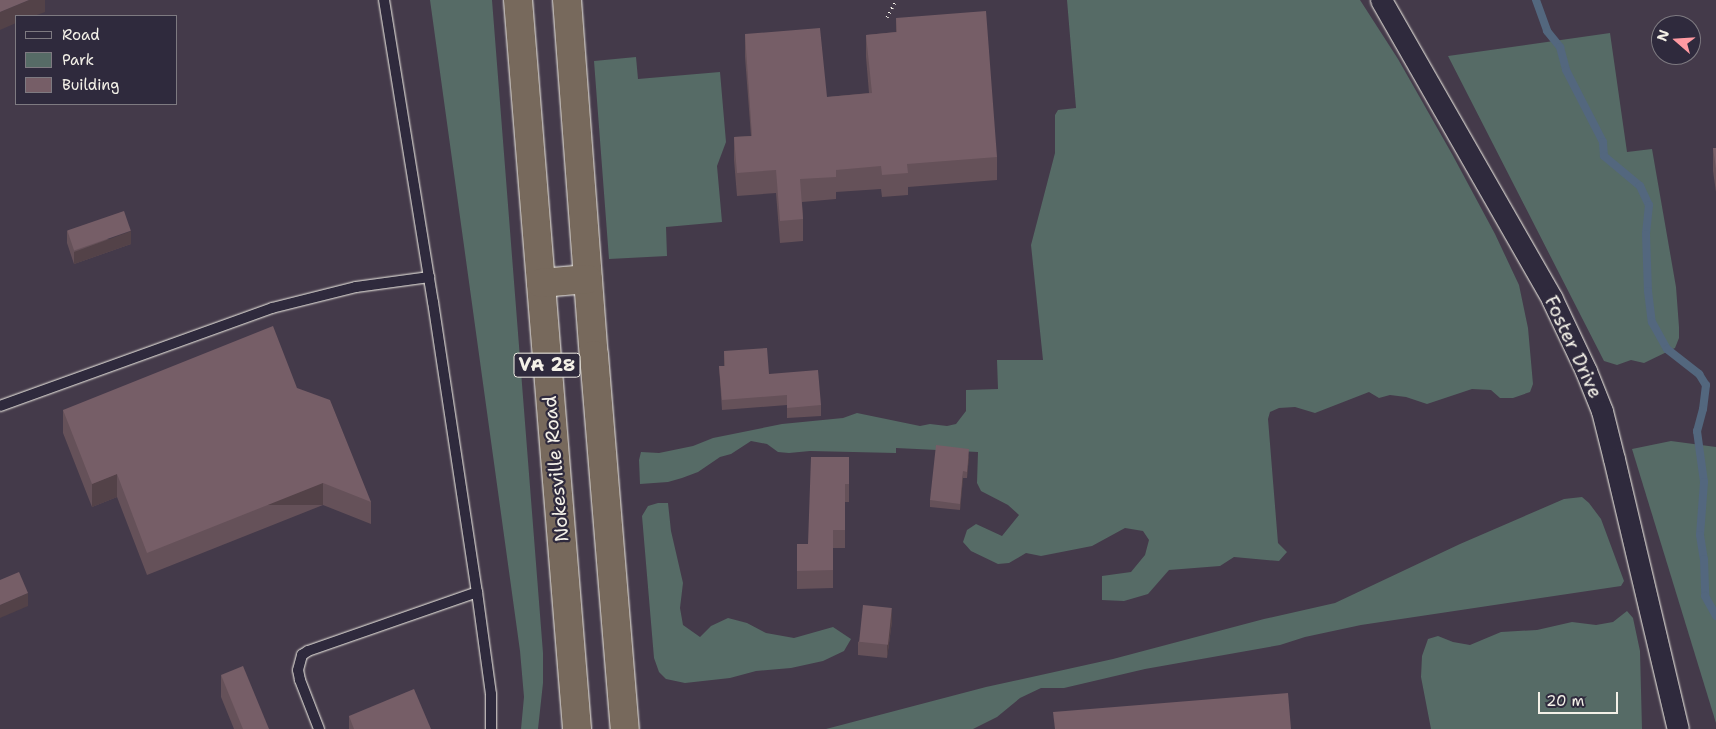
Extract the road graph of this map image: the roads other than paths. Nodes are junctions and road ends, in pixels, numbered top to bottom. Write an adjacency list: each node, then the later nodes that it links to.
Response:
1 (384, 0): 5 (lane)
2 (518, 0): 7 (highway, Nokesville Road / VA 28)
3 (567, 0): 6 (highway, VA 28)
4 (1381, 0): 14 (street, Foster Drive)
5 (429, 277): 8 (lane); 9 (lane)
6 (588, 279): 7 (highway); 13 (highway, VA 28)
7 (541, 283): 12 (highway, Nokesville Road / VA 28)
8 (0, 406)
9 (477, 592): 10 (lane); 11 (lane)
10 (320, 729)
11 (491, 729)
12 (577, 729)
13 (625, 729)
14 (1678, 729)

